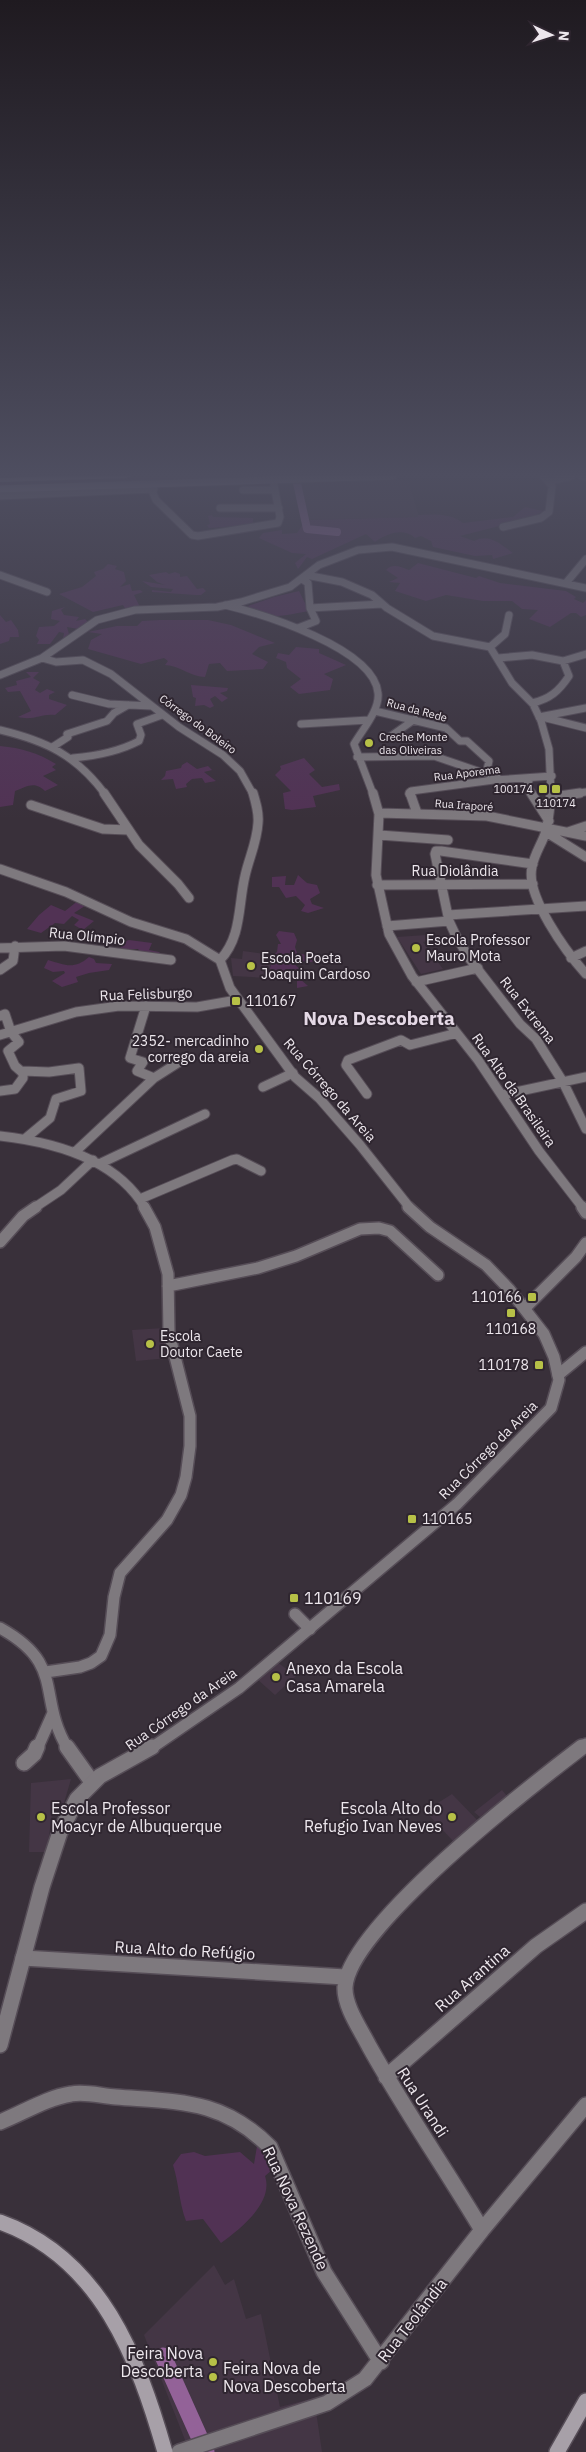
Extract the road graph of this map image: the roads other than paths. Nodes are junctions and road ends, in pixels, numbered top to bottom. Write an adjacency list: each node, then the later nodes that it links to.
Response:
1 (42, 590): 5 (street)
2 (278, 590): 6 (street)
3 (309, 590): 8 (street)
4 (361, 590): 7 (street)
5 (47, 592)
6 (225, 605): 10 (street); 13 (street)
7 (384, 606): 8 (street); 11 (street)
8 (310, 608): 10 (street)
9 (509, 615): 11 (street)
10 (298, 628): 22 (street)
11 (490, 647): 14 (street)
12 (586, 654): 15 (street)
13 (42, 658): 16 (street); 20 (street, Córrego do Boleiro)
14 (498, 658): 15 (street); 18 (street)
15 (564, 661): 18 (street)
16 (0, 675)
17 (72, 694): 19 (street)
18 (532, 703): 24 (street)
19 (128, 705): 20 (street); 31 (street)
20 (151, 706): 23 (street, Córrego do Boleiro)
21 (586, 708): 24 (street)
22 (375, 711): 25 (street); 26 (street, Rua da Rede)
23 (162, 715): 33 (street); 66 (street, Córrego do Boleiro)
24 (541, 717): 28 (street); 35 (street)
25 (368, 720): 27 (street); 32 (street)
26 (415, 720): 30 (street); 34 (street, Rua da Rede)
27 (301, 724)
28 (586, 728)
29 (0, 730): 31 (street)
30 (392, 736)
31 (54, 746): 33 (street)
32 (358, 757): 34 (street); 41 (street, Rua Alto da Brasileira)
33 (73, 758): 45 (street)
34 (486, 774): 37 (street)
35 (552, 776): 36 (street, Rua Aporema); 39 (street)
36 (530, 779): 37 (street, Rua Aporema); 44 (street)
37 (501, 780): 42 (street, Rua Aporema)
38 (586, 792): 39 (street)
39 (552, 797): 44 (street)
40 (31, 805): 45 (street)
41 (379, 813): 42 (street, Rua Iraporé); 47 (street, Rua Alto da Brasileira)
42 (417, 813): 44 (street, Rua Iraporé)
43 (586, 826): 46 (street)
44 (547, 827): 46 (street, Rua Iraporé); 50 (street); 51 (street)
45 (128, 830): 56 (street)
46 (566, 832): 48 (street, Rua Iraporé)
47 (379, 835): 49 (street); 53 (street, Rua Alto da Brasileira)
48 (586, 836)
49 (448, 840)
50 (586, 858)
51 (533, 864): 54 (street); 55 (street, Rua Extrema)
52 (0, 870): 66 (street)
53 (377, 884): 55 (street, Rua Diolândia); 60 (street, Rua Alto da Brasileira)
54 (533, 884): 55 (street, Rua Diolândia); 58 (street)
55 (441, 885): 59 (street, Rua Extrema)
56 (189, 898)
57 (586, 906): 58 (street)
58 (544, 909): 59 (street); 64 (street)
59 (448, 918): 60 (street); 67 (street, Rua Extrema)
60 (386, 926): 70 (street, Rua Alto da Brasileira)
61 (15, 946): 62 (street, Rua Olímpio); 65 (street, Rua Olímpio); 68 (street)
62 (0, 948)
63 (586, 951): 64 (street)
64 (571, 958): 69 (street)
65 (171, 960)
66 (220, 960): 71 (street, Rua Córrego da Areia)
67 (478, 968): 70 (street); 82 (street, Rua Extrema)
68 (0, 970)
69 (586, 974)
70 (416, 982): 75 (street, Rua Alto da Brasileira)
71 (237, 1000): 72 (street, Rua Felisburgo); 79 (street, Rua Córrego da Areia)
72 (146, 1006): 74 (street, Rua Felisburgo); 81 (street)
73 (0, 1016): 74 (street)
74 (11, 1032): 76 (street, Rua Felisburgo); 78 (street)
75 (457, 1033): 85 (street); 86 (street, Rua Alto da Brasileira)
76 (0, 1035)
77 (188, 1057): 81 (street)
78 (22, 1071): 84 (street); 90 (street)
79 (293, 1073): 83 (street); 100 (street, Rua Córrego da Areia)
80 (586, 1077): 82 (street)
81 (154, 1078): 91 (street)
82 (563, 1082): 86 (street); 88 (street, Rua Extrema)
83 (263, 1086)
84 (0, 1091)
85 (367, 1094)
86 (502, 1095): 95 (street, Rua Alto da Brasileira)
87 (205, 1114): 92 (street)
88 (585, 1127)
89 (0, 1136): 90 (street)
90 (26, 1138): 91 (street)
91 (75, 1152): 92 (street)
92 (96, 1162): 94 (street); 96 (street)
93 (261, 1171): 94 (street)
94 (140, 1199): 99 (street)
95 (586, 1213)
96 (0, 1242)
97 (586, 1243): 100 (street)
98 (438, 1275): 99 (street)
99 (168, 1286): 106 (street)
100 (525, 1308): 102 (street, Rua Córrego da Areia)
101 (586, 1352): 102 (street)
102 (558, 1376): 105 (street, Rua Córrego da Areia)
103 (295, 1614): 105 (street)
104 (0, 1628): 106 (street)
105 (310, 1629): 110 (street, Rua Córrego da Areia)
106 (46, 1672): 107 (street)
107 (53, 1713): 109 (street); 110 (street)
108 (586, 1744): 113 (street)
109 (24, 1763)
110 (92, 1782): 112 (street, Rua Córrego da Areia)
111 (586, 1911): 115 (street, Rua Arantina)
112 (23, 1958): 113 (street, Rua Alto do Refúgio); 114 (street, Rua Córrego da Areia)
113 (345, 1982): 115 (street, Rua Urandi)
114 (0, 2045)
115 (386, 2077): 119 (street, Rua Urandi)
116 (586, 2105): 119 (street, Rua Teolândia)
117 (0, 2122): 120 (street, Rua Nova Rezende)
118 (0, 2222): 122 (main road)
119 (482, 2230): 120 (street, Rua Teolândia)
120 (380, 2362): 123 (street, Rua Teolândia)
121 (586, 2401): 124 (main road)
122 (165, 2452)
123 (179, 2452)
124 (557, 2452)

